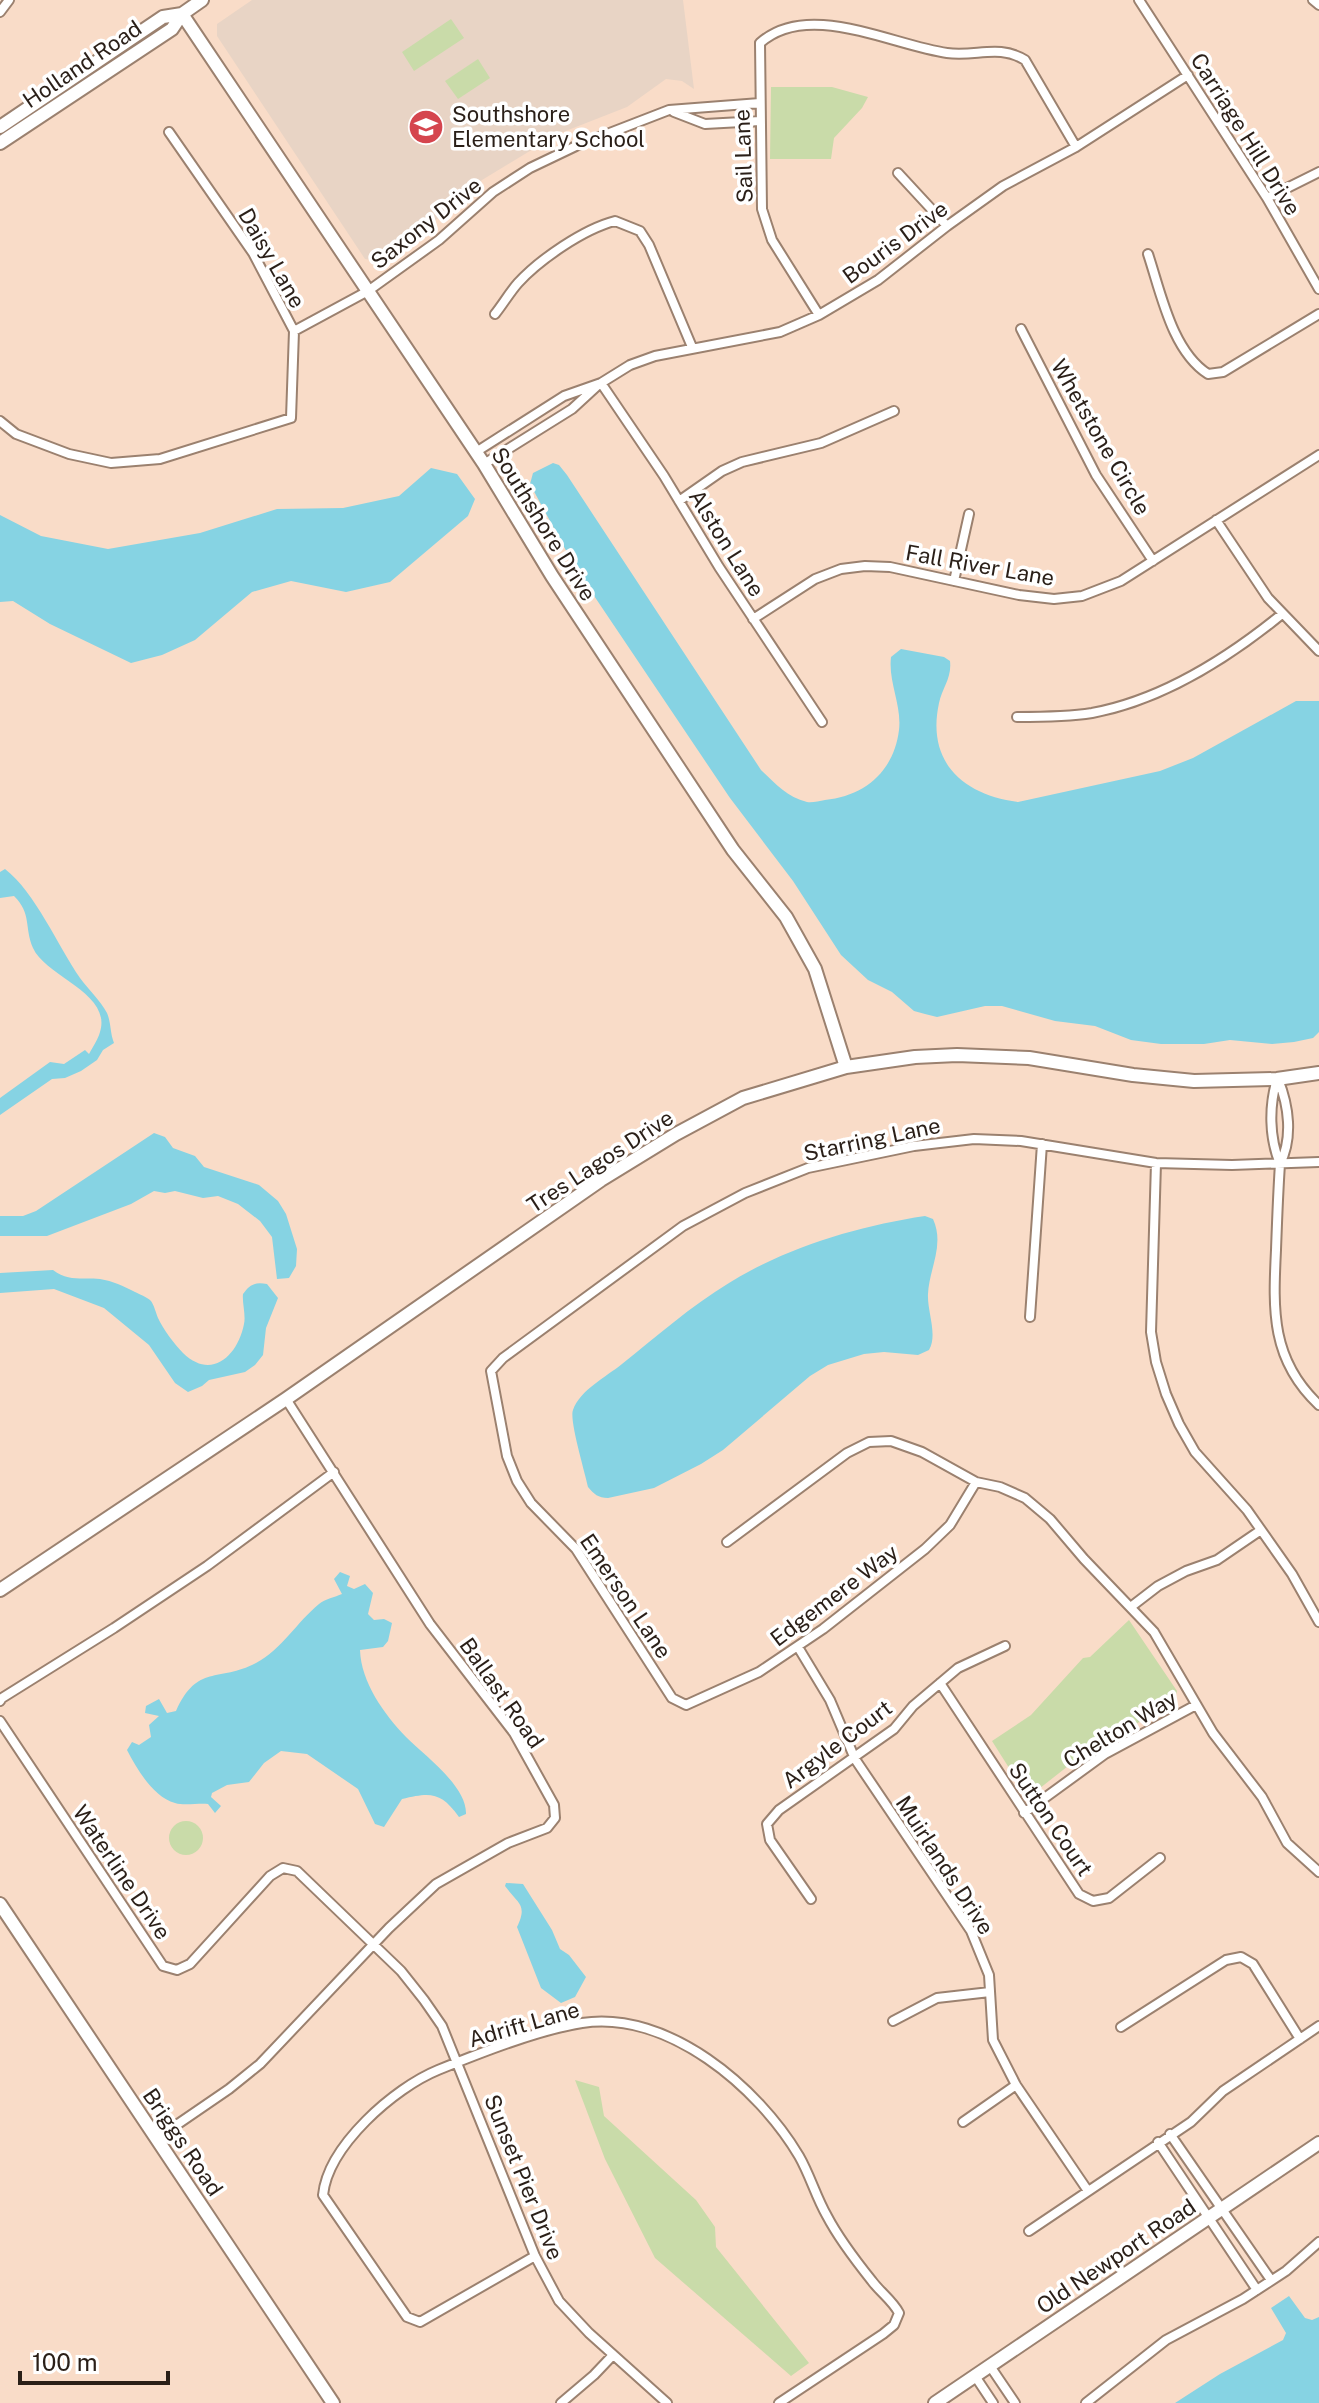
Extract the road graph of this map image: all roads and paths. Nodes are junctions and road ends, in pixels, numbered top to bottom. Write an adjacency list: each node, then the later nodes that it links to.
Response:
1 (9, 0): 6 (street)
2 (202, 0): 7 (street, Holland Road)
3 (1139, 0): 8 (street, Carriage Hill Drive)
4 (1313, 0): 5 (street)
5 (1319, 5)
6 (0, 12)
7 (182, 14): 14 (street, Holland Road); 16 (street, Holland Road); 24 (street, Southshore Drive)
8 (1188, 75): 17 (street, Bouris Drive); 20 (street, Carriage Hill Drive)
9 (760, 103): 10 (street, Saxony Drive); 12 (street, Sail Lane); 17 (street, Sail Lane)
10 (720, 106): 11 (street, Saxony Drive); 13 (street)
11 (669, 110): 13 (street); 24 (street, Saxony Drive)
12 (760, 121): 13 (street); 27 (street, Sail Lane)
13 (721, 123)
14 (0, 127)
15 (169, 132): 29 (street, Daisy Lane)
16 (0, 143)
17 (1076, 147): 21 (street, Bouris Drive)
18 (1319, 172): 20 (street)
19 (898, 173): 21 (street)
20 (1267, 198): 23 (street, Carriage Hill Drive)
21 (947, 226): 27 (street, Bouris Drive)
22 (1148, 254): 26 (street)
23 (1319, 289)
24 (368, 291): 29 (street, Saxony Drive); 36 (street, Southshore Drive)
25 (495, 314): 30 (street)
26 (1319, 314)
27 (819, 315): 30 (street, Bouris Drive)
28 (1021, 329): 42 (street, Whetstone Circle)
29 (294, 331): 35 (street, Daisy Lane)
30 (692, 347): 31 (street, Bouris Drive)
31 (601, 383): 32 (street, Bouris Drive); 34 (street, Bouris Drive); 39 (street, Alston Lane)
32 (552, 404): 34 (street); 36 (street, Bouris Drive)
33 (894, 411): 39 (street)
34 (560, 416): 38 (street, Bouris Drive)
35 (0, 421)
36 (476, 452): 38 (street, Southshore Drive)
37 (1319, 455): 41 (street, Fall River Lane)
38 (484, 464): 49 (street, Southshore Drive)
39 (679, 501): 45 (street, Alston Lane)
40 (969, 514): 43 (street)
41 (1216, 520): 42 (street, Fall River Lane); 44 (street)
42 (1153, 561): 43 (street, Fall River Lane)
43 (954, 581): 45 (street, Fall River Lane)
44 (1282, 614): 46 (street); 47 (street)
45 (753, 619): 48 (street, Alston Lane)
46 (1319, 651)
47 (1017, 717)
48 (822, 722)
49 (846, 1067): 51 (street, Tres Lagos Drive); 58 (street, Tres Lagos Drive)
50 (1319, 1073): 51 (street, Tres Lagos Drive)
51 (1277, 1079): 55 (street); 55 (street)
52 (1042, 1144): 54 (street, Starring Lane); 56 (street); 57 (street, Starring Lane)
53 (1319, 1162): 55 (street, Starring Lane)
54 (1156, 1163): 55 (street, Starring Lane); 62 (street)
55 (1280, 1164): 59 (street)
56 (1030, 1317)
57 (491, 1371): 71 (street, Emerson Lane)
58 (286, 1399): 60 (street, Ballast Road); 64 (street, Tres Lagos Drive)
59 (1318, 1402)
60 (334, 1472): 70 (street); 80 (street, Ballast Road)
61 (976, 1482): 63 (street); 65 (street); 68 (street, Edgemere Way)
62 (1261, 1530): 65 (street); 66 (street)
63 (727, 1542)
64 (0, 1590)
65 (1132, 1606): 72 (street)
66 (1319, 1622)
67 (1005, 1646): 69 (street, Argyle Court)
68 (798, 1647): 71 (street, Edgemere Way); 74 (street, Muirlands Drive)
69 (940, 1683): 74 (street, Argyle Court); 75 (street, Sutton Court)
70 (0, 1701)
71 (686, 1705)
72 (1196, 1705): 75 (street, Chelton Way); 77 (street)
73 (0, 1721): 80 (street, Waterline Drive)
74 (855, 1759): 78 (street, Argyle Court); 81 (street, Muirlands Drive)
75 (1024, 1813): 76 (street, Sutton Court)
76 (1160, 1858)
77 (1319, 1872)
78 (811, 1899)
79 (0, 1904): 90 (street, Briggs Road)
80 (373, 1945): 86 (street, Sunset Pier Drive); 90 (street, Ballast Road)
81 (990, 1992): 82 (street); 87 (street, Muirlands Drive)
82 (893, 2021)
83 (1319, 2026): 85 (street)
84 (1121, 2027): 85 (street)
85 (1300, 2039): 89 (street)
86 (458, 2062): 102 (street, Sunset Pier Drive); 102 (street, Adrift Lane); 111 (street, Adrift Lane)
87 (1016, 2085): 88 (street); 95 (street, Muirlands Drive)
88 (963, 2122)
89 (1170, 2134): 91 (street); 93 (street)
90 (156, 2139): 108 (street, Briggs Road)
91 (1158, 2142): 94 (street); 95 (street)
92 (1319, 2143): 96 (street, Old Newport Road)
93 (1199, 2175): 94 (street); 96 (street)
94 (1186, 2183): 97 (street)
95 (1088, 2191): 98 (street)
96 (1223, 2208): 97 (street, Old Newport Road); 100 (street)
97 (1208, 2218): 101 (street); 106 (street, Old Newport Road)
98 (1029, 2231)
99 (1319, 2242): 103 (street)
100 (1247, 2244): 101 (street); 103 (street)
101 (1232, 2254): 104 (street)
102 (535, 2256): 105 (street, Sunset Pier Drive)
103 (1271, 2280): 104 (street)
104 (1257, 2290): 115 (street)
105 (613, 2355): 109 (street); 110 (street, Sunset Pier Drive)
106 (990, 2366): 107 (street, Old Newport Road); 114 (street)
107 (975, 2376): 112 (street, Old Newport Road); 113 (street)
108 (333, 2403)
109 (561, 2403)
110 (667, 2403)
111 (779, 2403)
112 (935, 2403)
113 (993, 2403)
114 (1015, 2403)
115 (1086, 2403)

